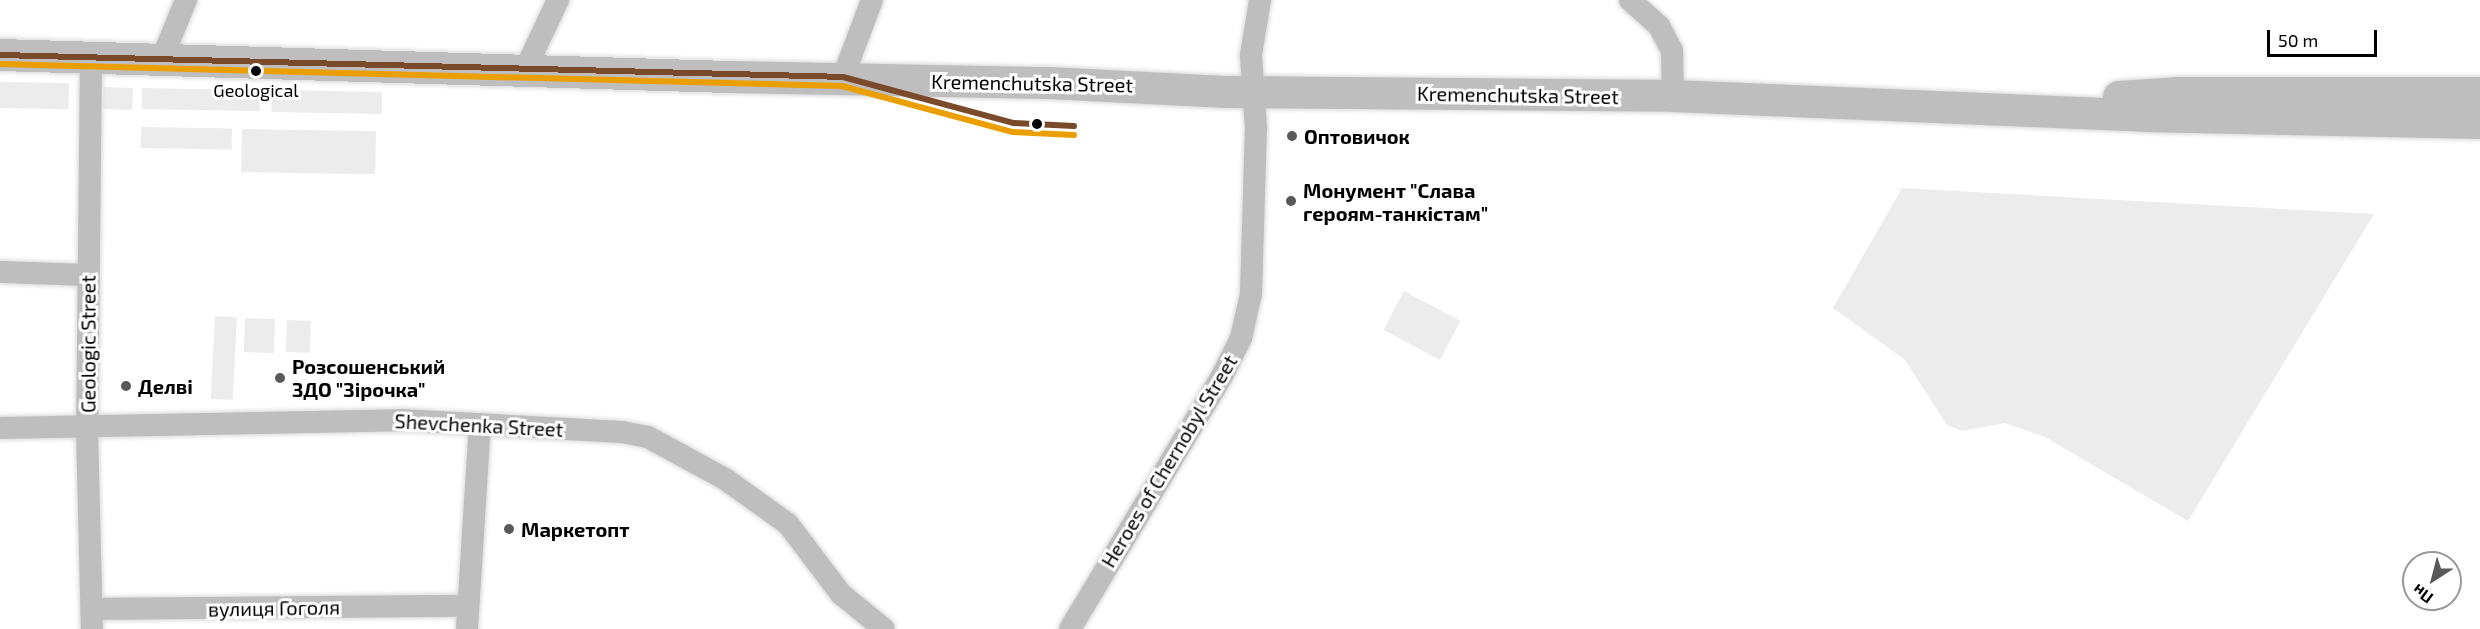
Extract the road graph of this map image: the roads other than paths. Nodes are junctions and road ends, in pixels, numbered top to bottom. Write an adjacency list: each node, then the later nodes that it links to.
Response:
1 (186, 0): 8 (street)
2 (558, 0): 9 (street)
3 (872, 0): 10 (street)
4 (1260, 0): 11 (street, Heroes of Chernobyl Street)
5 (1630, 0): 13 (street)
6 (0, 55): 7 (highway, Kremenchutska Street)
7 (91, 59): 8 (highway, Kremenchutska Street); 17 (street, Geologic Street)
8 (161, 61): 9 (highway, Kremenchutska Street)
9 (524, 72): 10 (highway, Kremenchutska Street)
10 (843, 77): 11 (highway, Kremenchutska Street)
11 (1254, 92): 13 (highway, Kremenchutska Street); 25 (street, Heroes of Chernobyl Street)
12 (2480, 93): 14 (highway)
13 (1673, 96): 14 (highway, Kremenchutska Street)
14 (1993, 108): 15 (highway)
15 (2480, 123)
16 (0, 272): 17 (street)
17 (88, 275): 20 (street, Geologic Street)
18 (480, 424): 20 (street, Shevchenka Street); 23 (street); 24 (street, Shevchenka Street)
19 (0, 428): 20 (street, Shevchenka Street)
20 (87, 429): 22 (street, Geologic Street)
21 (454, 606): 22 (street, вулиця Гоголя)
22 (93, 619)
23 (467, 629)
24 (884, 629)
25 (1070, 629)

